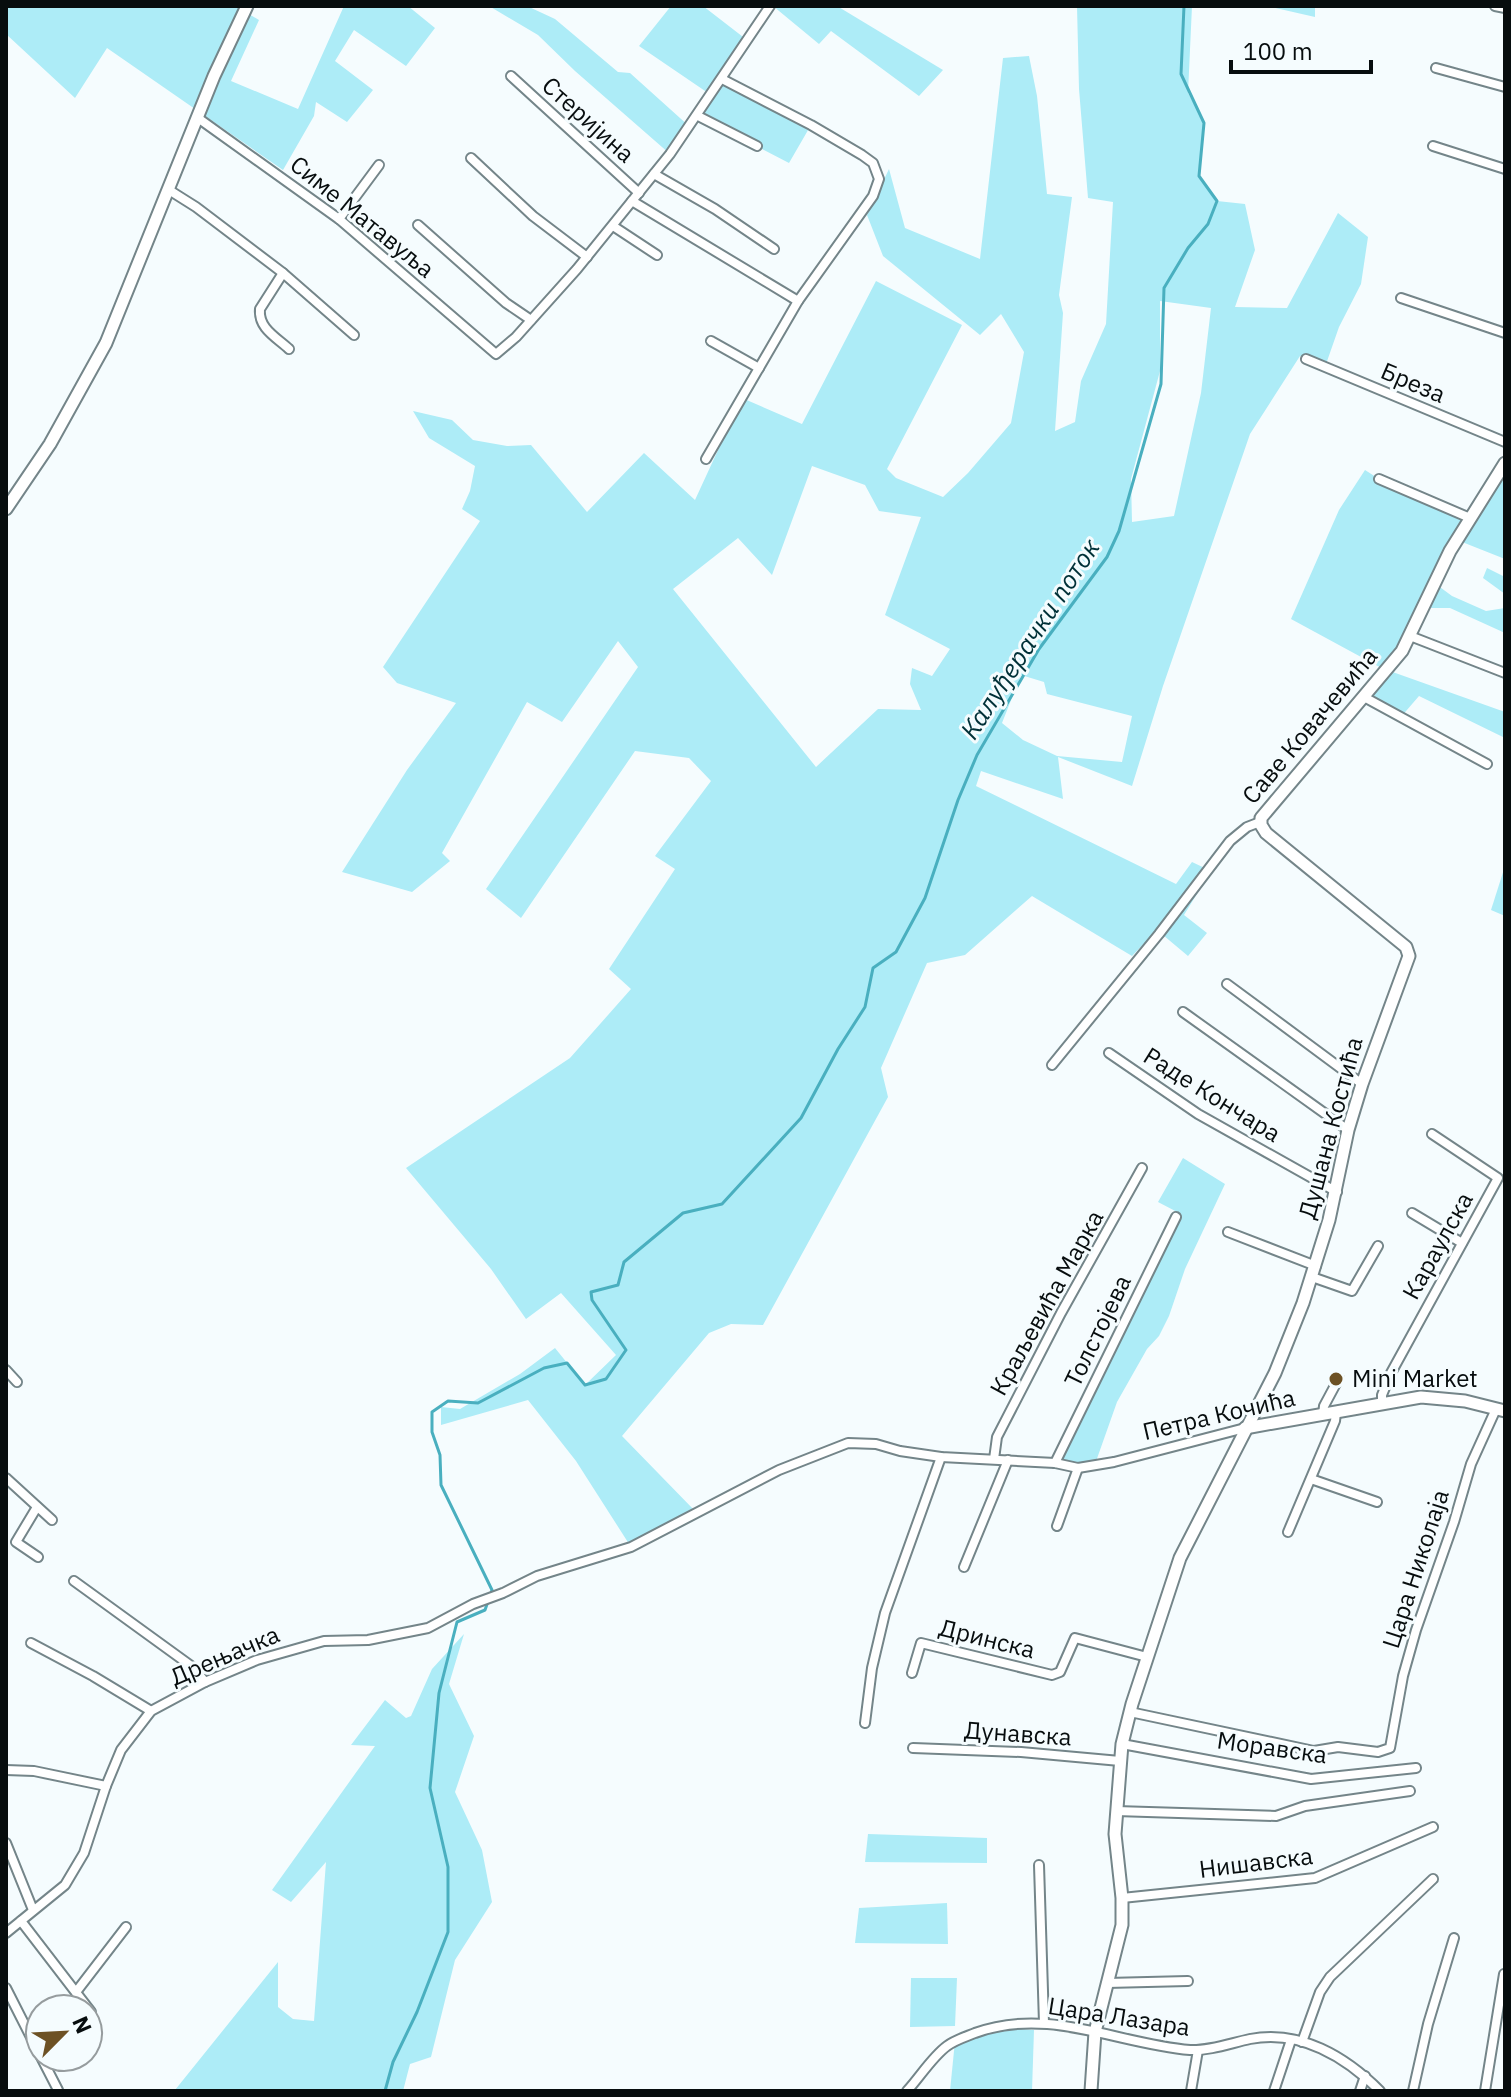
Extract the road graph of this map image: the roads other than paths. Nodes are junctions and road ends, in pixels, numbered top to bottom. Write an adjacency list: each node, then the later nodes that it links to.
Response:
1 (247, 6): 10 (street)
2 (770, 6): 7 (street)
3 (1495, 6): 4 (street)
4 (1505, 8)
5 (1436, 68): 8 (street)
6 (511, 76): 18 (street, Стеријина)
7 (722, 79): 9 (street); 28 (street)
8 (1505, 87)
9 (698, 116): 11 (street); 16 (street)
10 (198, 118): 17 (street); 20 (street, Симе Матавуља)
11 (757, 146)
12 (1433, 146): 15 (street)
13 (471, 158): 25 (street)
14 (379, 165): 20 (street)
15 (1505, 169)
16 (654, 174): 18 (street); 23 (street)
17 (169, 190): 26 (street); 40 (street)
18 (639, 193): 19 (street)
19 (632, 201): 22 (street); 28 (street)
20 (339, 219): 29 (street, Симе Матавуља)
21 (418, 225): 29 (street)
22 (613, 226): 24 (street); 25 (street)
23 (774, 249)
24 (657, 255)
25 (587, 257): 29 (street)
26 (283, 273): 31 (street); 33 (street)
27 (1401, 298): 30 (street)
28 (798, 301): 35 (street)
29 (531, 320)
30 (1505, 333)
31 (354, 335)
32 (711, 341): 35 (street)
33 (289, 349)
34 (1306, 359): 36 (street, Бреза)
35 (759, 368): 37 (street)
36 (1505, 442)
37 (706, 459)
38 (1505, 463): 41 (street, Саве Ковачевића)
39 (1379, 479): 41 (street)
40 (6, 509)
41 (1470, 518): 42 (street, Саве Ковачевића)
42 (1410, 636): 43 (street); 44 (street, Саве Ковачевића)
43 (1505, 673)
44 (1364, 697): 45 (street); 46 (street, Саве Ковачевића)
45 (1487, 764)
46 (1260, 822): 50 (street, Саве Ковачевића); 51 (street, Душана Костића)
47 (1227, 984): 51 (street)
48 (1183, 1012): 52 (street)
49 (1109, 1053): 55 (street, Раде Кончара)
50 (1052, 1065)
51 (1362, 1084): 52 (street, Душана Костића)
52 (1348, 1130): 55 (street, Душана Костића)
53 (1432, 1134): 59 (street, Караулска)
54 (1142, 1168): 70 (street, Краљевића Марка)
55 (1337, 1192): 61 (street, Душана Костића)
56 (1412, 1213): 59 (street)
57 (1176, 1217): 72 (street, Толстојева)
58 (1228, 1232): 61 (street)
59 (1462, 1243): 65 (street, Караулска)
60 (1378, 1246): 61 (street)
61 (1314, 1271): 68 (street, Душана Костића)
62 (6, 1370): 64 (street)
63 (1339, 1378): 67 (street)
64 (17, 1382)
65 (1382, 1404): 66 (street, Петра Кочића); 67 (street, Петра Кочића)
66 (1500, 1410): 92 (street, Цара Николаја)
67 (1329, 1414): 68 (street, Петра Кочића); 75 (street)
68 (1245, 1428): 73 (street, Петра Кочића); 88 (street, Душана Костића)
69 (941, 1457): 70 (street, Петра Кочића); 86 (street, Петра Кочића); 93 (street)
70 (994, 1459): 71 (street, Петра Кочића)
71 (1008, 1460): 72 (street, Петра Кочића); 84 (street)
72 (1055, 1463): 73 (street, Петра Кочића)
73 (1078, 1468): 79 (street)
74 (6, 1478): 77 (street)
75 (1311, 1479): 76 (street); 80 (street)
76 (1377, 1502)
77 (37, 1507): 78 (street); 82 (street)
78 (52, 1520)
79 (1057, 1526)
80 (1288, 1532)
81 (6, 1536): 82 (street)
82 (16, 1542): 83 (street)
83 (38, 1557)
84 (964, 1567)
85 (74, 1581): 90 (street)
86 (494, 1597): 90 (street, Дрењачка)
87 (31, 1643): 91 (street)
88 (1147, 1657): 89 (street, Дринска); 92 (street, Душана Костића)
89 (912, 1673)
90 (205, 1682): 91 (street, Дрењачка)
91 (151, 1711): 99 (street, Дрењачка)
92 (1130, 1712): 94 (street, Душана Костића)
93 (865, 1723)
94 (1122, 1744): 96 (street, Душана Костића); 97 (street, Моравска)
95 (913, 1748): 96 (street, Дунавска)
96 (1120, 1761): 101 (street, Душана Костића)
97 (1416, 1768)
98 (6, 1770): 99 (street)
99 (106, 1786): 107 (street, Дрењачка)
100 (1410, 1791): 101 (street)
101 (1116, 1811): 106 (street, Душана Костића)
102 (1433, 1827): 106 (street, Нишавска)
103 (6, 1843): 107 (street)
104 (1039, 1865): 118 (street)
105 (1433, 1879): 121 (street)
106 (1122, 1898): 114 (street, Душана Костића)
107 (33, 1910): 108 (street, Дрењачка)
108 (21, 1921): 110 (street, Дрењачка); 116 (street)
109 (126, 1927): 116 (street)
110 (6, 1933)
111 (1454, 1938): 130 (street)
112 (1504, 1974): 131 (street)
113 (1188, 1981): 114 (street)
114 (1107, 1983): 119 (street, Душана Костића)
115 (6, 1988): 117 (street)
116 (76, 1992)
117 (24, 2023)
118 (1044, 2023): 119 (street, Цара Лазара); 124 (street, Цара Лазара)
119 (1095, 2032): 122 (street, Цара Лазара); 125 (street, Душана Костића)
120 (1291, 2040): 121 (street, Цара Лазара); 122 (street, Цара Лазара); 127 (street)
121 (1302, 2042): 123 (street, Цара Лазара)
122 (1198, 2050): 126 (street)
123 (1365, 2076): 128 (street); 129 (street, Цара Лазара)
124 (907, 2091)
125 (1091, 2091)
126 (1191, 2091)
127 (1274, 2091)
128 (1360, 2091)
129 (1380, 2091)
130 (1413, 2091)
131 (1485, 2091)

